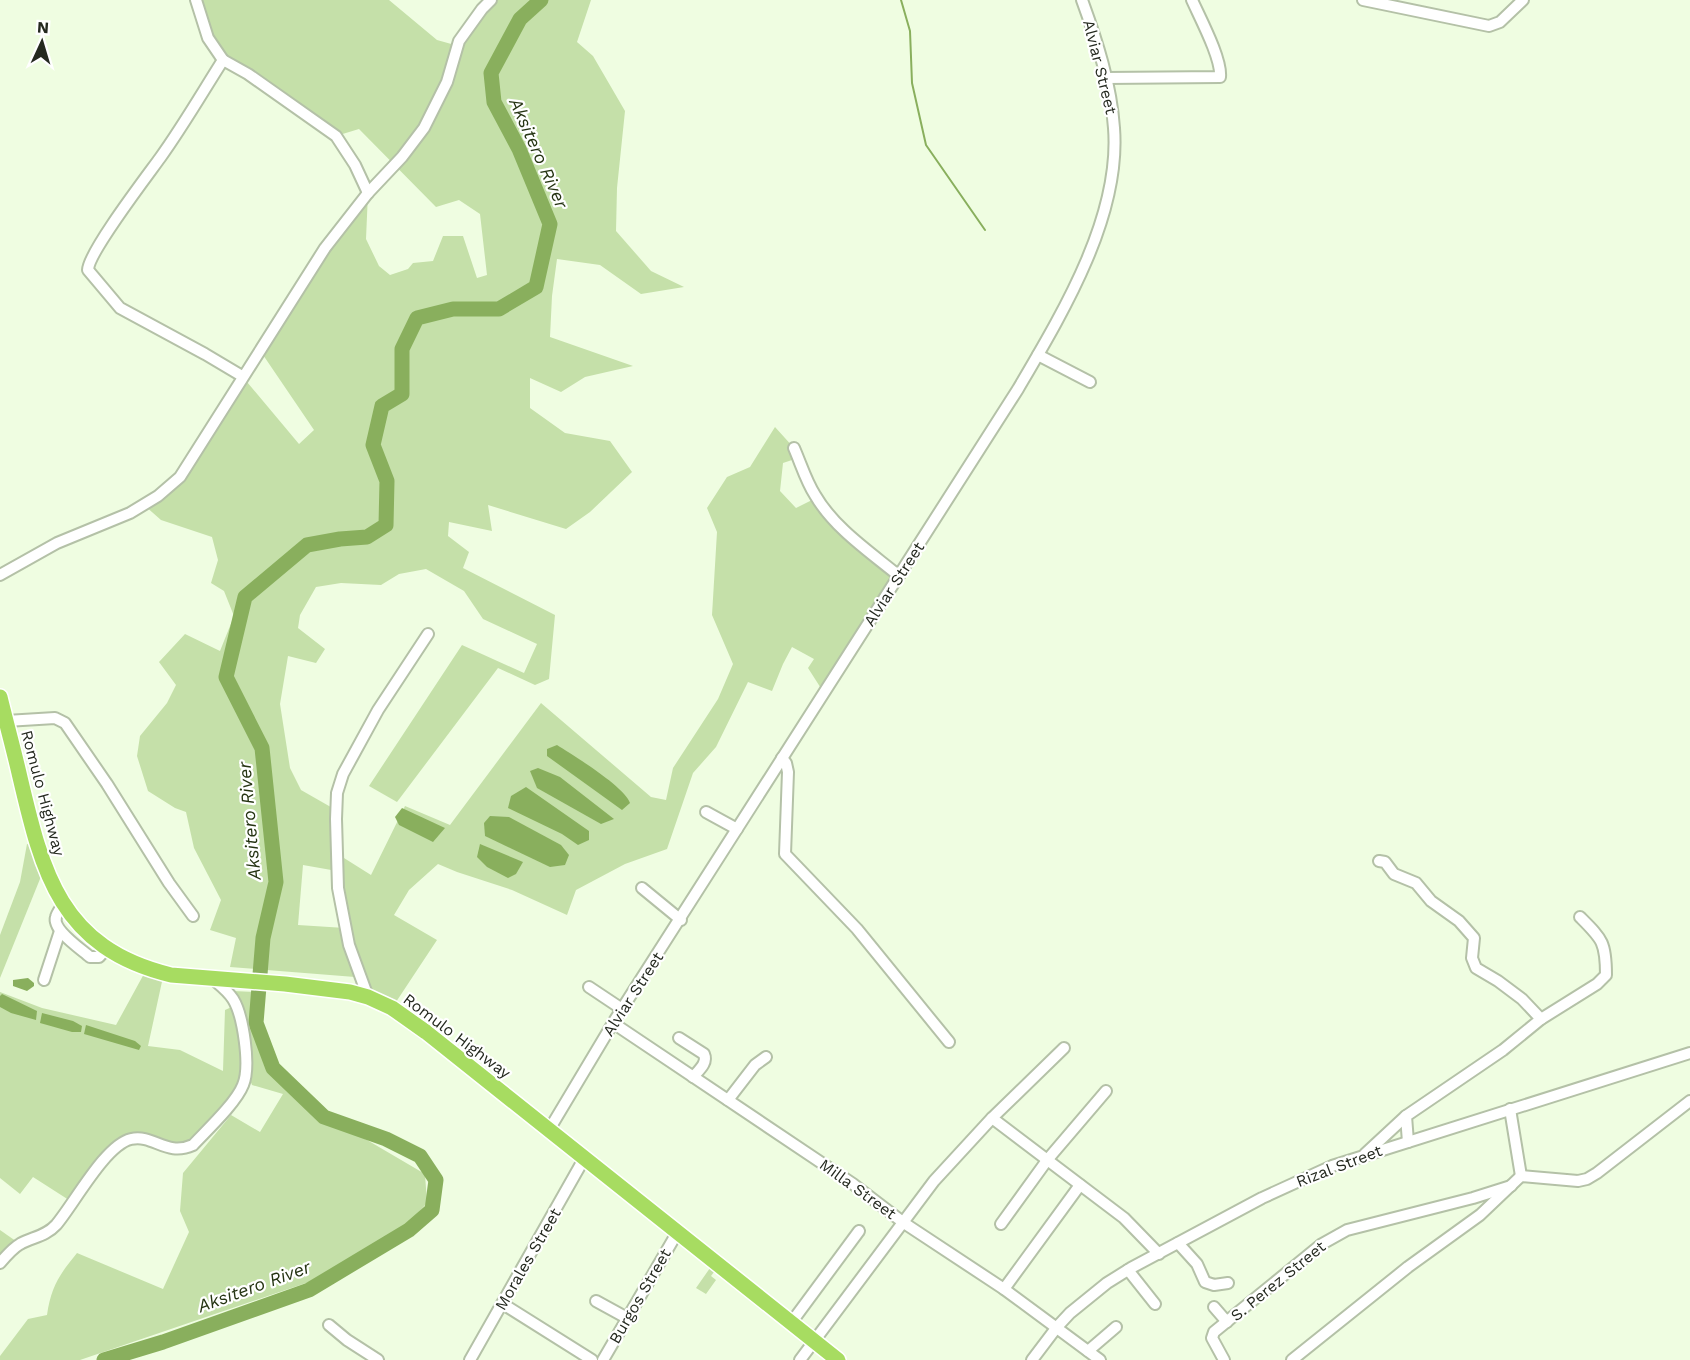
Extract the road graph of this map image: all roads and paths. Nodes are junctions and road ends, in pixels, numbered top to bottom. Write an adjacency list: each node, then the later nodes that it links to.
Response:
1 (196, 0): 7 (street)
2 (491, 0): 9 (street)
3 (1083, 0): 8 (street, Alviar Street)
4 (1192, 0): 8 (street)
5 (1363, 0): 6 (street)
6 (1522, 0)
7 (223, 60): 9 (street); 11 (street)
8 (1106, 78): 10 (street, Alviar Street)
9 (368, 193): 11 (street)
10 (1038, 355): 12 (street); 15 (street, Alviar Street)
11 (242, 376): 14 (street)
12 (1090, 382)
13 (794, 448): 15 (street)
14 (0, 575)
15 (899, 576): 19 (street, Alviar Street)
16 (428, 634): 33 (street)
17 (0, 697): 18 (highway, Romulo Highway)
18 (6, 721): 24 (highway, Romulo Highway); 25 (street)
19 (782, 758): 21 (street, Alviar Street); 38 (street)
20 (706, 812): 21 (street)
21 (736, 828): 27 (street, Alviar Street)
22 (1378, 861): 35 (street)
23 (642, 888): 27 (street)
24 (63, 904): 28 (street); 29 (highway, Romulo Highway)
25 (193, 916)
26 (1580, 917): 35 (street)
27 (681, 920): 34 (street, Alviar Street)
28 (60, 931): 29 (street); 31 (street)
29 (107, 948): 30 (highway, Romulo Highway)
30 (217, 979): 33 (highway, Romulo Highway); 63 (street)
31 (44, 980)
32 (589, 987): 34 (street)
33 (368, 997): 49 (highway, Romulo Highway)
34 (622, 1009): 36 (street, Alviar Street)
35 (1541, 1019): 47 (street)
36 (613, 1023): 42 (street, Milla Street); 49 (street, Alviar Street)
37 (679, 1038): 42 (street)
38 (949, 1042)
39 (1064, 1048): 48 (street)
40 (1690, 1053): 46 (street, Rizal Street)
41 (766, 1058): 44 (street)
42 (693, 1077): 44 (street, Milla Street)
43 (1106, 1091): 53 (street)
44 (728, 1100): 57 (street, Milla Street)
45 (1690, 1101): 54 (street)
46 (1510, 1109): 50 (street, Rizal Street); 54 (street)
47 (1406, 1116): 50 (street); 51 (street)
48 (992, 1118): 53 (street); 57 (street)
49 (549, 1130): 52 (highway, Romulo Highway)
50 (1408, 1142): 51 (street, Rizal Street)
51 (1362, 1156): 61 (street, Rizal Street)
52 (585, 1157): 60 (highway, Romulo Highway); 68 (street, Morales Street)
53 (1048, 1159): 55 (street); 58 (street)
54 (1521, 1176): 56 (street)
55 (1080, 1185): 62 (street); 66 (street)
56 (1511, 1186): 72 (street, S. Perez Street); 88 (street)
57 (904, 1222): 66 (street, Milla Street); 77 (street)
58 (1001, 1224)
59 (859, 1231): 73 (street)
60 (677, 1233): 71 (street, Burgos Street); 73 (highway, Romulo Highway)
61 (1178, 1243): 62 (street, Rizal Street); 65 (street)
62 (1159, 1254): 64 (street, Rizal Street)
63 (0, 1263)
64 (1128, 1270): 69 (street); 75 (street, Rizal Street)
65 (1228, 1284)
66 (1004, 1288): 75 (street, Milla Street)
67 (596, 1300): 71 (street)
68 (503, 1304): 80 (street, Morales Street); 81 (street)
69 (1155, 1304)
70 (1214, 1307): 72 (street)
71 (627, 1318): 82 (street, Burgos Street)
72 (1227, 1322): 87 (street, S. Perez Street)
73 (791, 1323): 77 (highway, Romulo Highway)
74 (329, 1325): 79 (street)
75 (1057, 1327): 78 (street, Milla Street); 85 (street, Rizal Street)
76 (1116, 1327): 78 (street)
77 (814, 1341): 83 (street); 84 (highway, Romulo Highway)
78 (1088, 1351): 86 (street, Milla Street)
79 (378, 1360)
80 (470, 1360)
81 (592, 1360)
82 (603, 1360)
83 (800, 1360)
84 (838, 1360)
85 (1032, 1360)
86 (1100, 1360)
87 (1224, 1360)
88 (1293, 1360)

